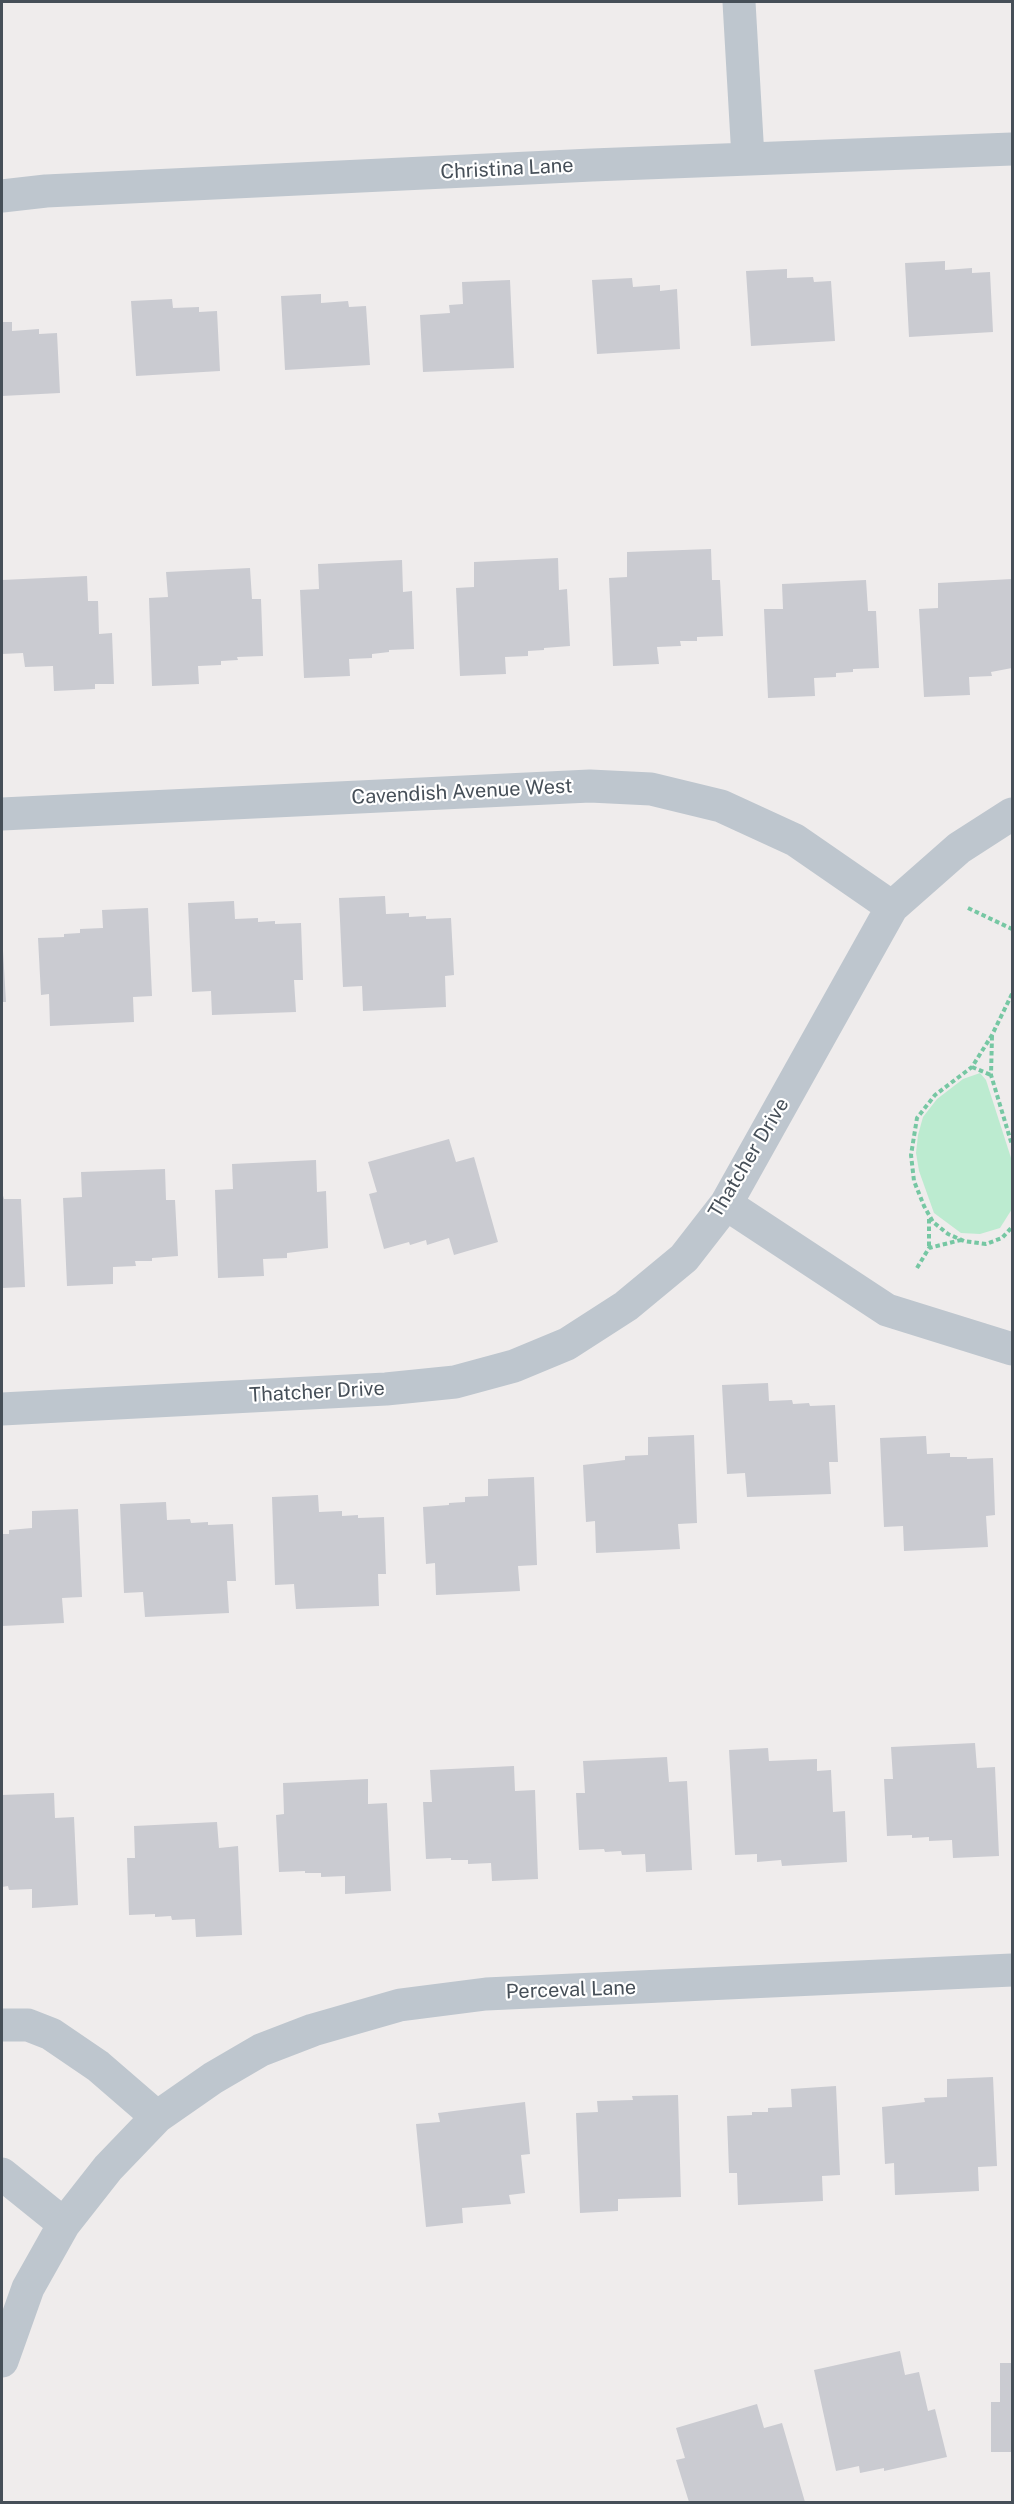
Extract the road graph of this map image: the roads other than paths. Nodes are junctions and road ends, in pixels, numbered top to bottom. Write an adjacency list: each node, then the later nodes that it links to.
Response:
1 (739, 2): 3 (street)
2 (1012, 149): 3 (street, Christina Lane)
3 (748, 158): 4 (street, Christina Lane)
4 (2, 196)
5 (2, 814): 7 (street, Cavendish Avenue West)
6 (1012, 814): 7 (street, Thatcher Drive)
7 (892, 907): 8 (street, Thatcher Drive)
8 (726, 1204): 9 (street); 10 (street, Thatcher Drive)
9 (1012, 1348)
10 (2, 1409)
11 (1012, 1970): 13 (street, Perceval Lane)
12 (2, 2025): 13 (street)
13 (157, 2117): 15 (street, Perceval Lane)
14 (2, 2174): 15 (street)
15 (64, 2224): 16 (street, Perceval Lane)
16 (2, 2361)

